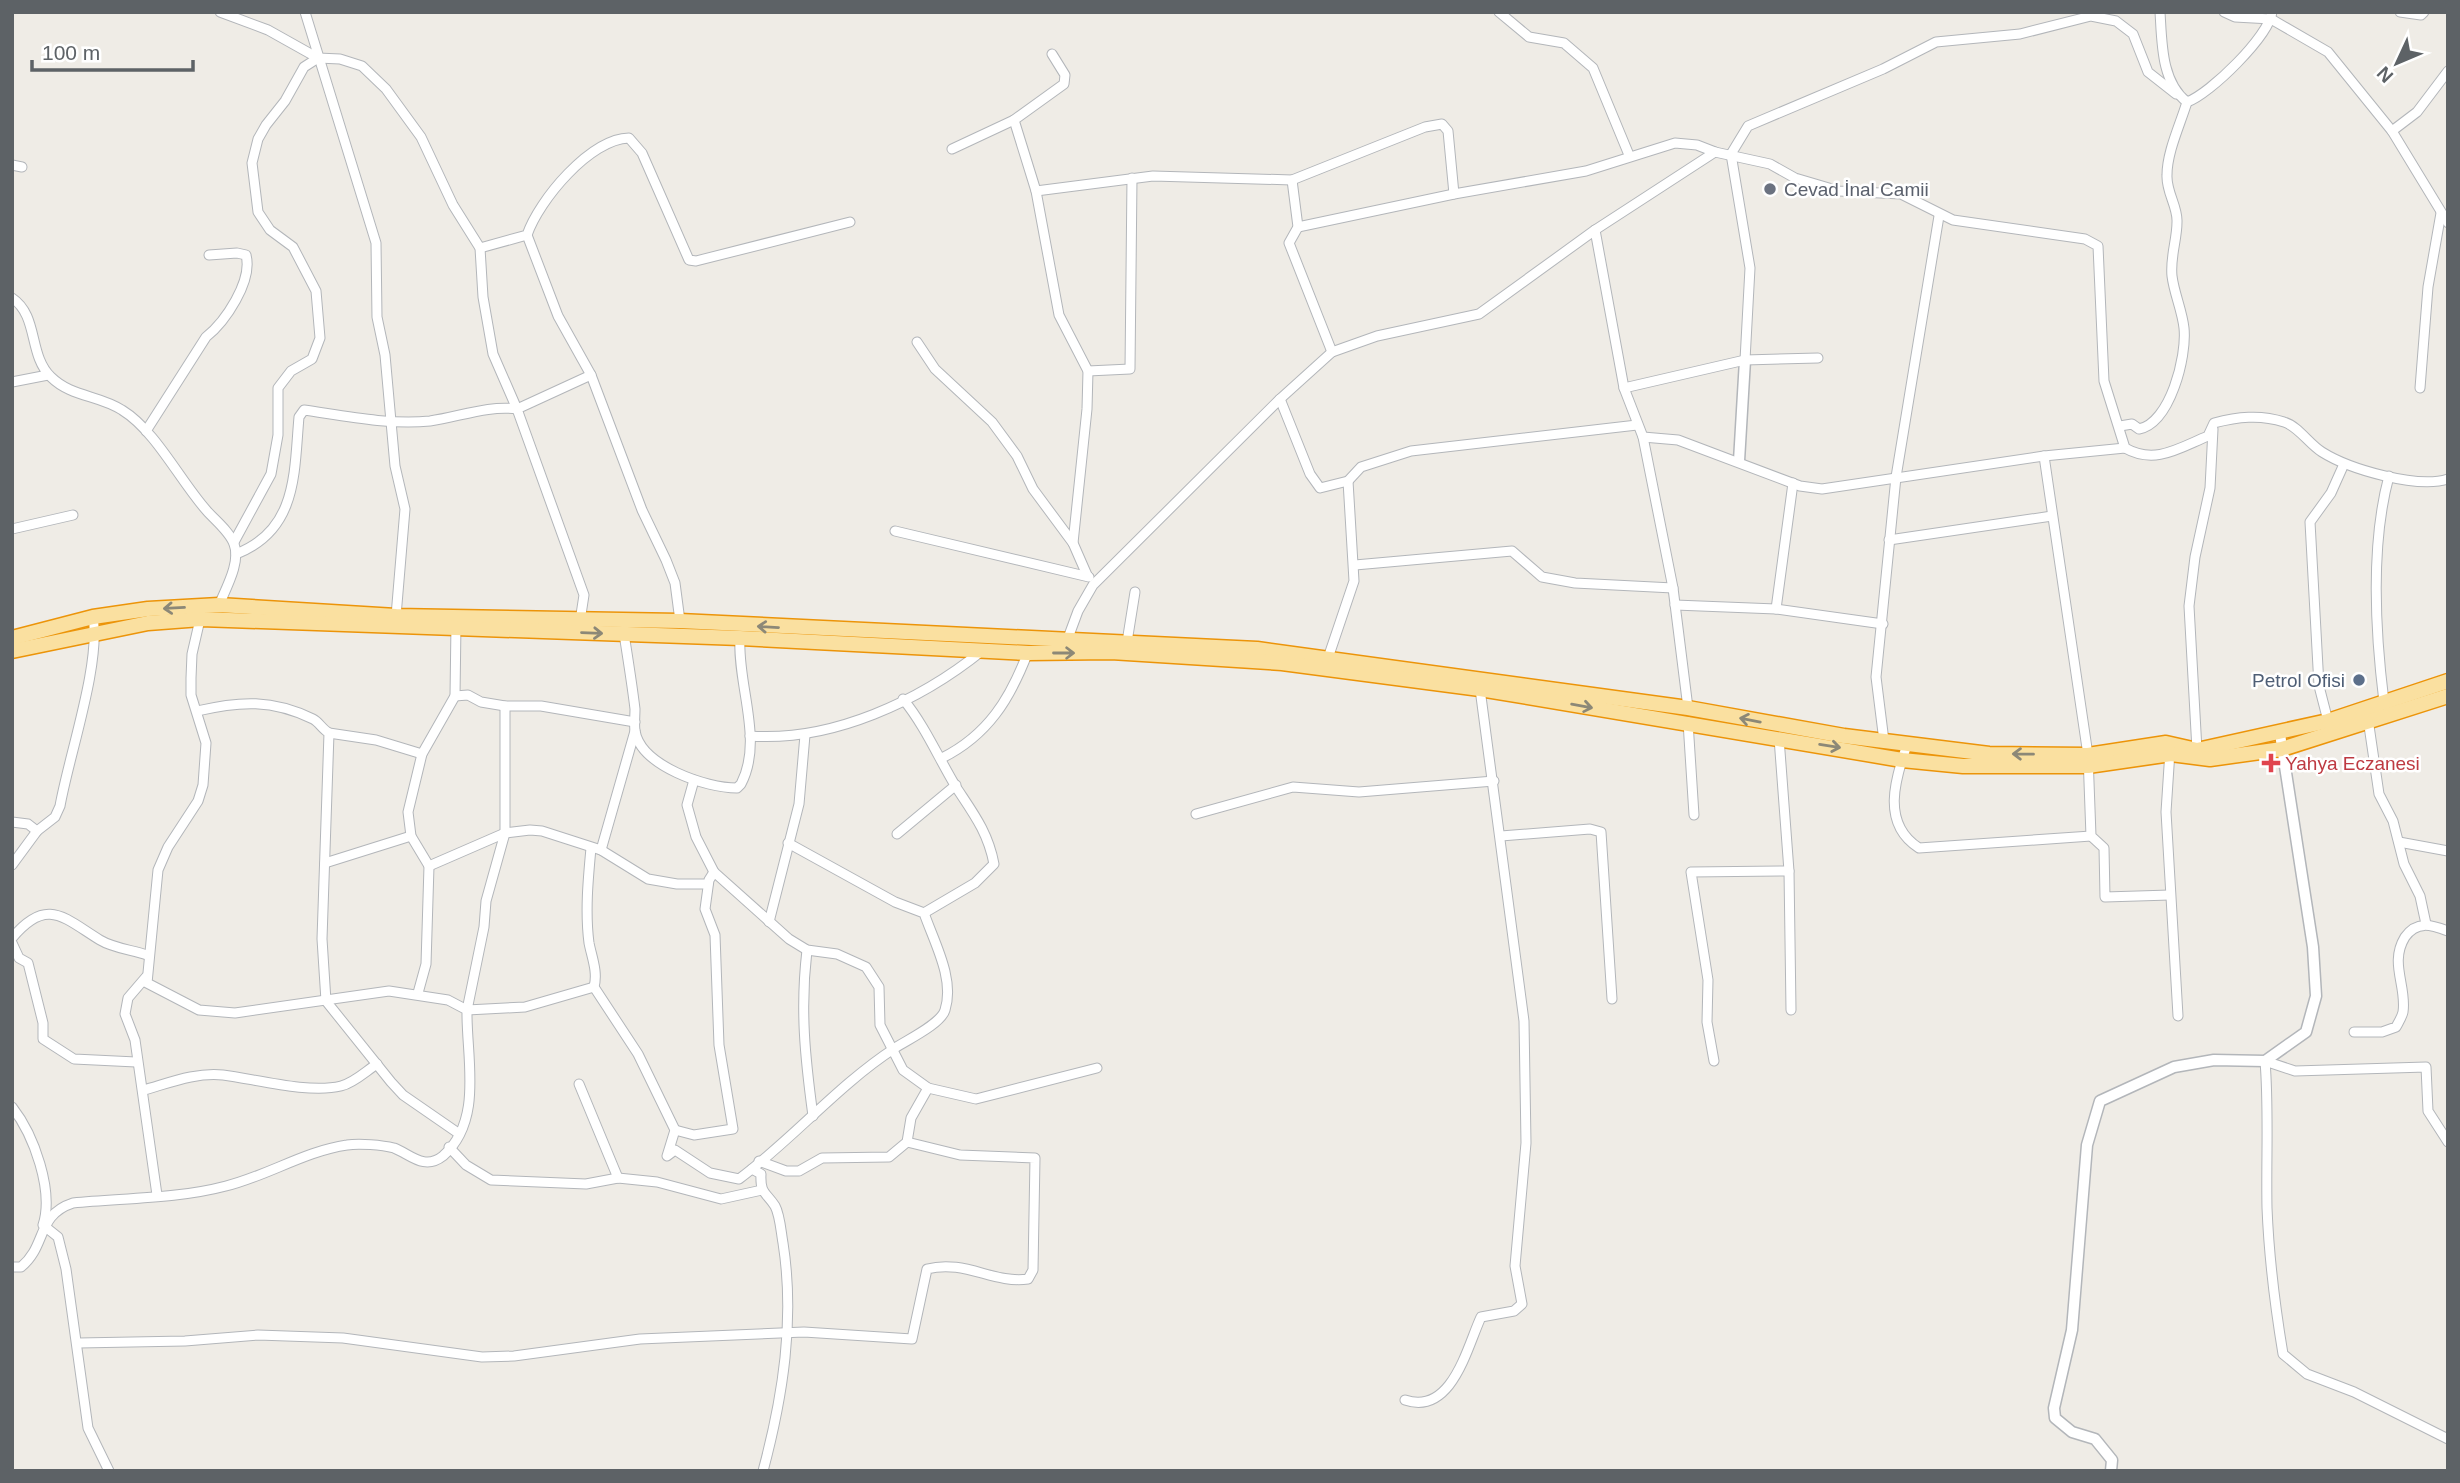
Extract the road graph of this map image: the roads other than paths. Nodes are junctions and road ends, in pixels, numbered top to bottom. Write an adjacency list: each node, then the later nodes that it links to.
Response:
1 (220, 12): 10 (street)
2 (305, 12): 10 (street)
3 (1499, 12): 19 (street)
4 (2224, 12): 8 (street)
5 (2400, 12): 6 (street)
6 (2424, 12)
7 (2162, 14): 12 (street)
8 (2272, 16): 13 (street); 15 (street)
9 (1052, 54): 14 (street)
10 (318, 58): 31 (street); 46 (street); 66 (street)
11 (2448, 71): 15 (street)
12 (2176, 94): 13 (street); 18 (street)
13 (2187, 102): 49 (street)
14 (1014, 120): 16 (street); 22 (street)
15 (2392, 131): 24 (street)
16 (952, 149)
17 (1715, 152): 18 (street); 19 (street); 29 (street)
18 (1731, 154): 25 (street); 37 (street)
19 (1629, 155): 23 (street)
20 (1132, 178): 21 (street); 22 (street); 38 (street)
21 (1292, 180): 23 (street); 28 (street)
22 (1036, 191): 38 (street)
23 (1454, 194): 28 (street)
24 (2442, 212): 27 (street); 43 (street)
25 (1940, 216): 49 (street); 57 (street)
26 (849, 222): 30 (street)
27 (2448, 223)
28 (1298, 227): 35 (street)
29 (1595, 230): 35 (street); 42 (street)
30 (527, 234): 31 (street); 40 (street)
31 (480, 248): 45 (street)
32 (209, 255): 50 (street)
33 (12, 298): 39 (street)
34 (917, 342): 67 (street)
35 (1332, 352): 44 (street)
36 (1818, 358): 37 (street)
37 (1745, 360): 42 (street); 54 (street)
38 (1088, 371): 67 (street)
39 (48, 375): 41 (street); 50 (street)
40 (591, 375): 45 (street); 81 (street)
41 (12, 382)
42 (1624, 388): 48 (street)
43 (2420, 388)
44 (1280, 399): 59 (street); 71 (street)
45 (517, 409): 46 (street); 80 (street)
46 (390, 422): 68 (street); 78 (street)
47 (2214, 423): 52 (street); 55 (street); 116 (street)
48 (1637, 425): 51 (street); 59 (street)
49 (2120, 426): 52 (street)
50 (146, 431): 66 (street)
51 (1643, 438): 54 (street); 72 (street)
52 (2125, 448): 53 (street)
53 (2044, 456): 57 (street); 62 (street)
54 (1739, 461): 60 (street)
55 (2344, 464): 56 (street); 105 (street)
56 (2389, 476): 58 (street); 100 (street)
57 (1896, 477): 60 (street); 65 (street)
58 (2448, 479)
59 (1348, 481): 69 (street)
60 (1793, 482): 76 (street)
61 (73, 515): 63 (street)
62 (2052, 516): 65 (street); 120 (street)
63 (12, 529)
64 (895, 531): 70 (street)
65 (1889, 540): 83 (street)
66 (234, 542): 68 (street)
67 (1073, 543): 70 (street)
68 (236, 554): 74 (street)
69 (1355, 565): 72 (street); 94 (street)
70 (1087, 575): 71 (street)
71 (1093, 585): 89 (street)
72 (1673, 588): 75 (street)
73 (1136, 592): 90 (street)
74 (219, 605): 77 (highway); 78 (highway)
75 (1675, 605): 76 (street); 104 (street)
76 (1776, 609): 83 (street)
77 (202, 613): 79 (highway, one-way to 79); 82 (highway); 84 (highway); 102 (street)
78 (396, 616): 82 (highway)
79 (93, 617): 84 (street); 86 (highway)
80 (580, 621): 81 (highway); 82 (highway)
81 (680, 621): 88 (highway, one-way to 81)
82 (456, 624): 85 (highway, one-way to 85); 97 (street)
83 (1883, 624): 112 (street)
84 (96, 632): 93 (highway); 127 (street)
85 (624, 634): 87 (highway); 106 (street)
86 (12, 638)
87 (740, 638): 92 (highway); 111 (street)
88 (998, 638): 91 (highway); 92 (street)
89 (1068, 638): 90 (highway); 91 (highway)
90 (1128, 642): 94 (highway)
91 (1030, 646): 92 (highway); 96 (highway, one-way to 96); 118 (street)
92 (986, 649): 99 (street)
93 (12, 651)
94 (1328, 658): 96 (highway)
95 (2448, 681): 100 (highway)
96 (1484, 685): 104 (highway); 122 (street)
97 (455, 696): 101 (street); 117 (street)
98 (2448, 696): 103 (highway)
99 (903, 699): 110 (street); 118 (street)
100 (2384, 702): 103 (highway)
101 (505, 706): 106 (street); 128 (street)
102 (198, 711): 108 (street); 150 (street)
103 (2368, 714): 105 (highway); 115 (highway); 133 (street)
104 (1688, 715): 107 (highway); 125 (street)
105 (2328, 721): 109 (highway)
106 (635, 727): 121 (street); 135 (street)
107 (1779, 732): 112 (highway); 119 (highway, one-way to 119); 140 (street)
108 (329, 733): 117 (street); 137 (street)
109 (2280, 734): 115 (street); 116 (highway)
110 (806, 735): 111 (street); 134 (street)
111 (750, 736): 121 (street)
112 (1884, 741): 113 (highway)
113 (1908, 745): 119 (street); 120 (highway, one-way to 113)
114 (2169, 749): 115 (highway); 116 (highway); 120 (highway); 143 (street)
115 (2282, 749): 162 (street)
116 (2197, 750)
117 (422, 754): 130 (street)
118 (942, 758): 123 (street)
119 (1902, 760): 120 (highway); 132 (street)
120 (2088, 761): 132 (street)
121 (694, 780): 141 (street)
122 (1494, 780): 124 (street); 131 (street)
123 (956, 785): 129 (street); 144 (street)
124 (1196, 814)
125 (1694, 816)
126 (12, 822): 127 (street)
127 (37, 831): 138 (street)
128 (505, 833): 135 (street); 139 (street); 156 (street)
129 (897, 834)
130 (411, 835): 137 (street); 139 (street)
131 (1501, 836): 154 (street); 185 (street)
132 (2091, 836): 143 (street)
133 (2399, 842): 136 (street); 146 (street)
134 (788, 843): 144 (street); 145 (street)
135 (596, 849): 142 (street); 152 (street)
136 (2448, 851)
137 (325, 863): 155 (street)
138 (12, 864)
139 (429, 866): 153 (street)
140 (1790, 871): 157 (street); 161 (street)
141 (714, 872): 142 (street); 145 (street)
142 (708, 884): 171 (street)
143 (2170, 895): 158 (street)
144 (924, 913): 160 (street)
145 (768, 922): 149 (street)
146 (2426, 924): 147 (street); 159 (street)
147 (2448, 931)
148 (12, 940): 150 (street); 163 (street)
149 (807, 950): 160 (street); 170 (street)
150 (147, 955): 151 (street)
151 (146, 977): 155 (street); 163 (street)
152 (594, 988): 156 (street); 171 (street)
153 (418, 993): 155 (street); 156 (street)
154 (1612, 999)
155 (326, 1001): 164 (street)
156 (467, 1010): 172 (street)
157 (1791, 1010)
158 (2178, 1016)
159 (2354, 1032)
160 (894, 1049): 167 (street); 170 (street)
161 (1714, 1061)
162 (2266, 1061): 174 (street); 186 (street); 189 (street)
163 (136, 1062): 168 (street)
164 (377, 1064): 168 (street); 172 (street)
165 (1097, 1068): 167 (street)
166 (579, 1084): 178 (street)
167 (928, 1088): 173 (street)
168 (144, 1090): 180 (street)
169 (12, 1107): 181 (street)
170 (813, 1116): 176 (street)
171 (674, 1130): 177 (street)
172 (458, 1133): 175 (street)
173 (907, 1142): 176 (street); 183 (street)
174 (2448, 1142)
175 (449, 1147): 178 (street); 180 (street)
176 (759, 1161): 177 (street)
177 (752, 1170): 179 (street)
178 (618, 1178): 179 (street)
179 (762, 1190): 183 (street)
180 (157, 1195): 181 (street)
181 (43, 1225): 182 (street); 184 (street)
182 (12, 1267)
183 (789, 1334): 184 (street); 188 (street)
184 (79, 1343): 187 (street)
185 (1405, 1400)
186 (2448, 1439)
187 (109, 1471)
188 (763, 1471)
189 (2110, 1471)

